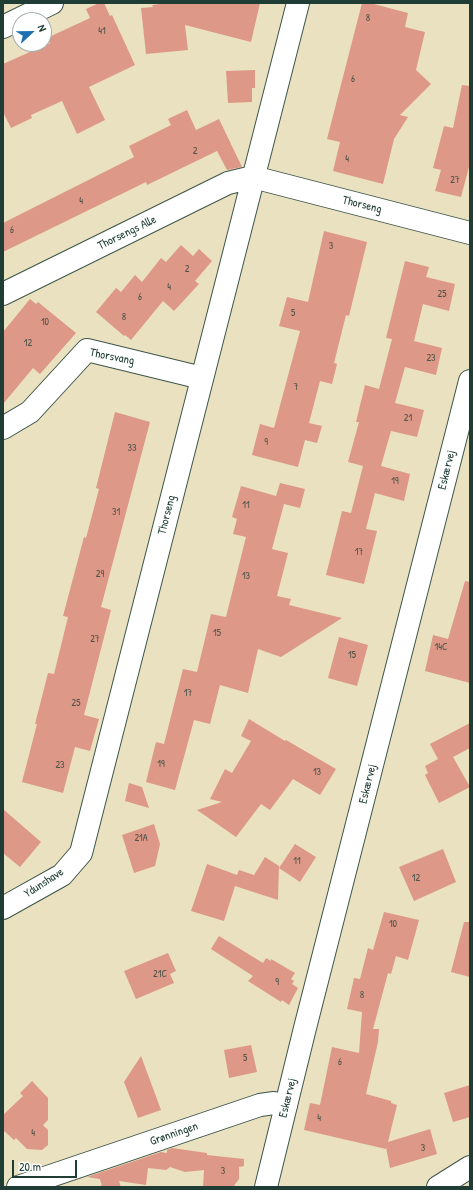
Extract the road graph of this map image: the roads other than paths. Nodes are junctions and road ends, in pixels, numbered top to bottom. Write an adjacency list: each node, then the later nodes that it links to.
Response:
1 (52, 3): 3 (street)
2 (298, 3): 4 (street, Thorseng)
3 (3, 27)
4 (253, 178): 5 (street, Thorseng); 6 (street, Thorsengs Alle); 7 (street, Thorseng)
5 (470, 233)
6 (3, 294)
7 (202, 378): 9 (street, Thorsvang); 10 (street, Thorseng)
8 (470, 381): 12 (street, Eskærvej)
9 (3, 428)
10 (81, 853): 11 (street, Ydunshave)
11 (3, 908)
12 (286, 1105): 14 (street, Grønningen); 15 (street, Eskærvej)
13 (470, 1167): 16 (street)
14 (18, 1187)
15 (266, 1187)
16 (438, 1187)

